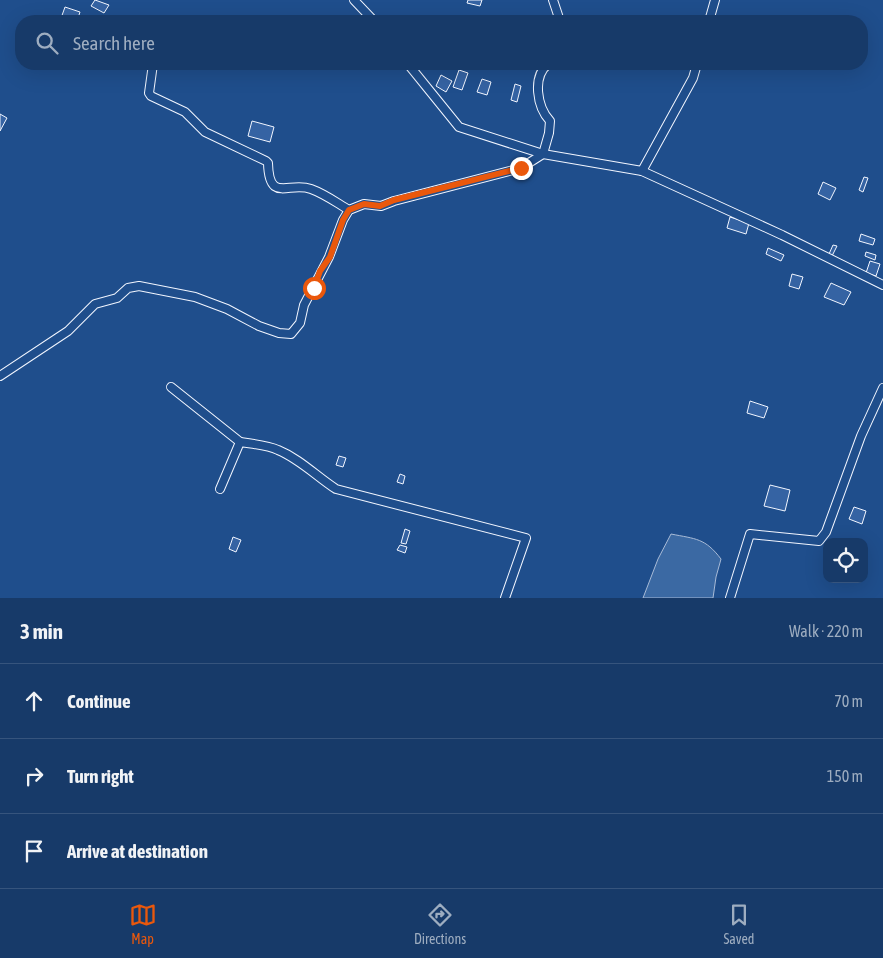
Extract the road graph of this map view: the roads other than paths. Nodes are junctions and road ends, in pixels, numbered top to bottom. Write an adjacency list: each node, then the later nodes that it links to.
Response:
1 (354, 0): 4 (street)
2 (553, 0): 5 (street)
3 (715, 0): 6 (street)
4 (368, 15)
5 (558, 15)
6 (711, 15)
7 (152, 70): 13 (street)
8 (413, 70): 11 (street)
9 (543, 70): 11 (street)
10 (695, 70): 12 (street)
11 (543, 154): 12 (street); 13 (street)
12 (642, 171): 14 (street)
13 (349, 210): 15 (street)
14 (883, 285)
15 (0, 376)
16 (171, 386): 18 (street)
17 (883, 388): 21 (street)
18 (240, 442): 19 (street); 20 (street)
19 (220, 489)
20 (505, 598)
21 (730, 598)

